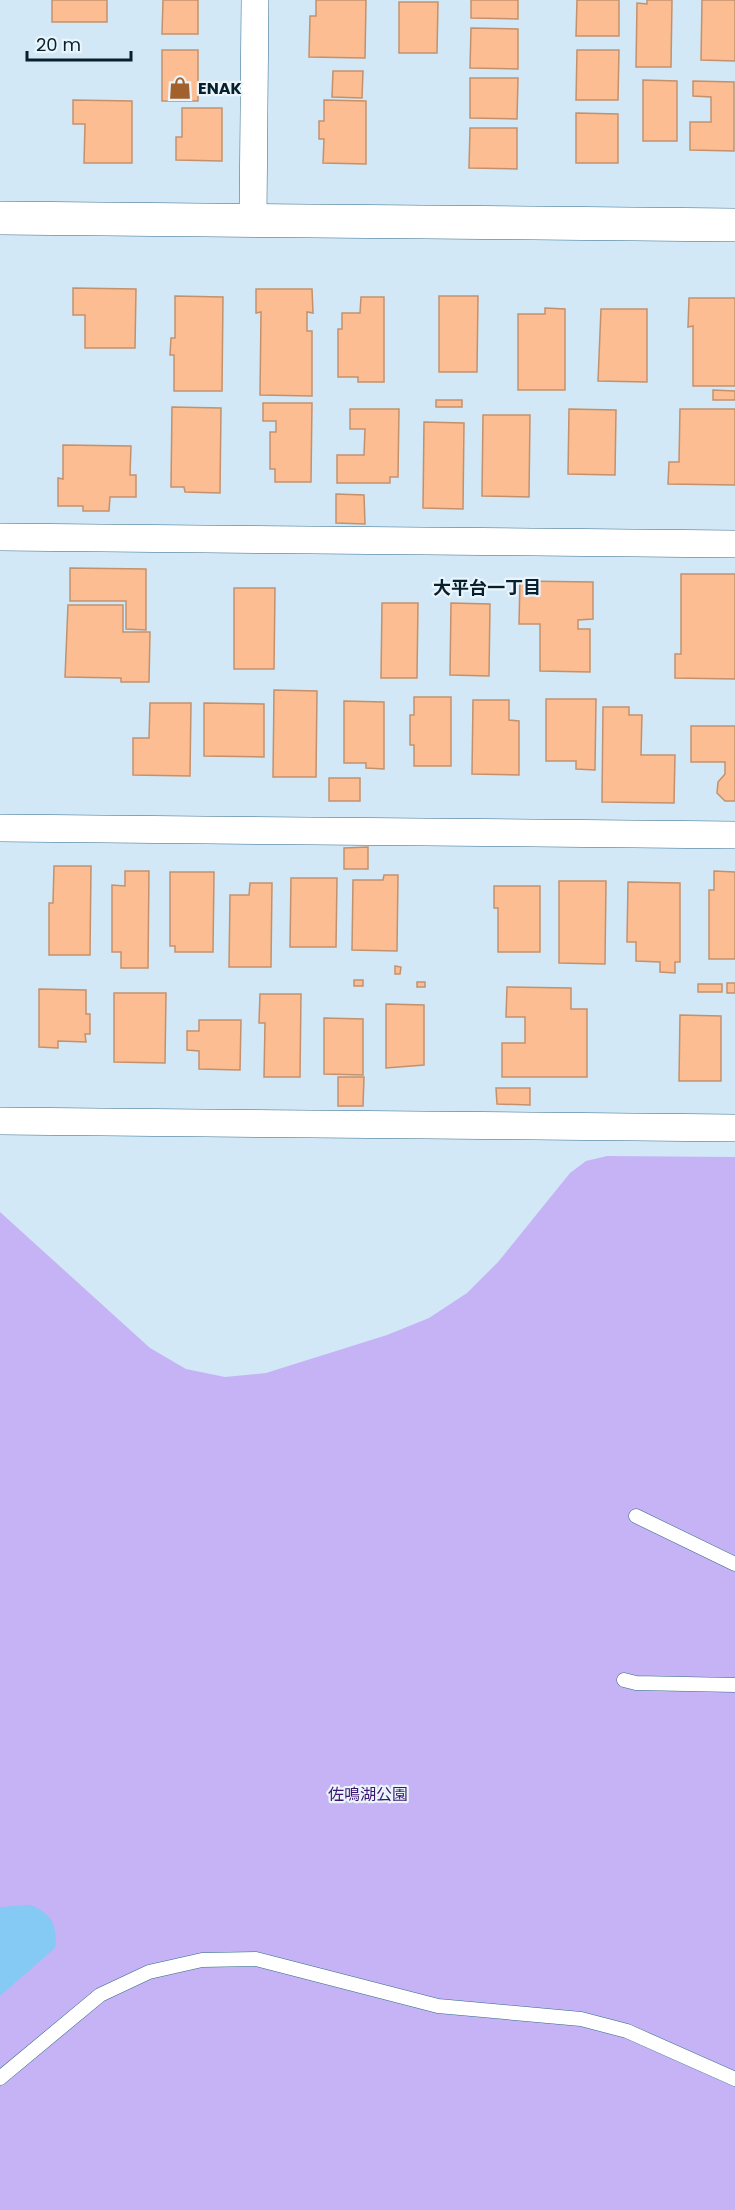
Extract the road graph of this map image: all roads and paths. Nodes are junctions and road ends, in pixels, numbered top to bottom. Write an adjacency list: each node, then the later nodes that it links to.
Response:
1 (255, 0): 3 (street)
2 (0, 218): 3 (street)
3 (253, 220): 4 (street)
4 (735, 225)
5 (0, 537): 6 (street)
6 (735, 544)
7 (0, 828): 8 (street)
8 (735, 835)
9 (0, 1121): 10 (street)
10 (735, 1128)
11 (636, 1516): 12 (lane)
12 (735, 1564)
13 (624, 1680): 14 (lane)
14 (735, 1686)
15 (0, 2078): 16 (lane)
16 (735, 2079)

